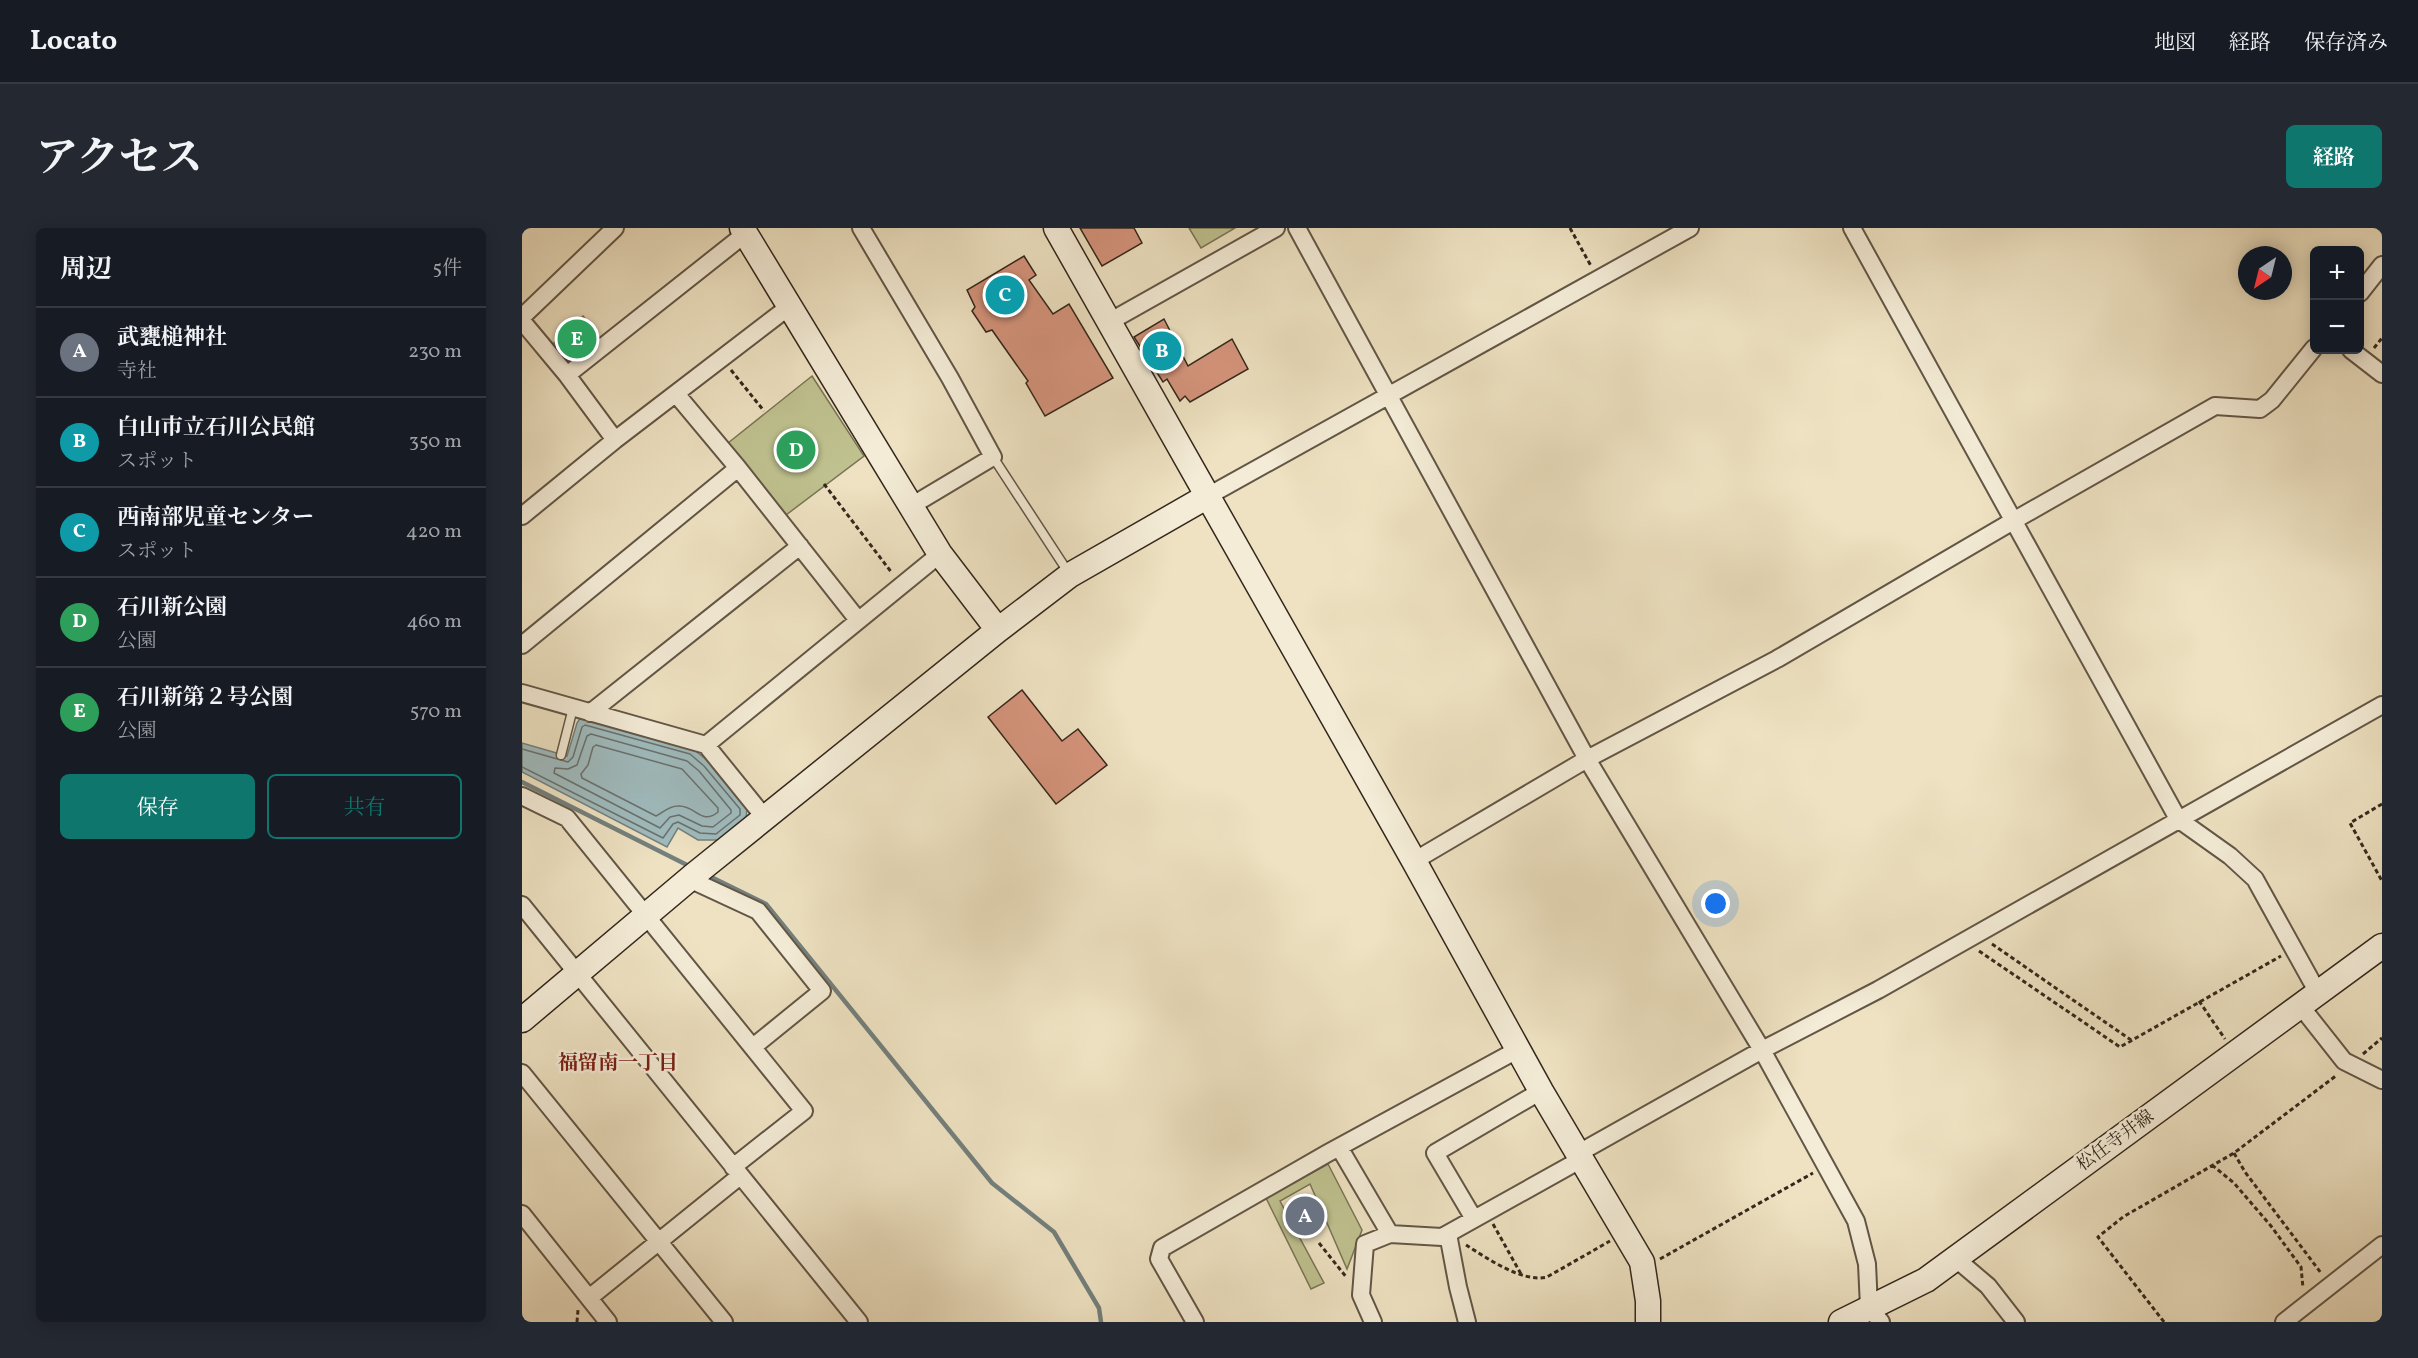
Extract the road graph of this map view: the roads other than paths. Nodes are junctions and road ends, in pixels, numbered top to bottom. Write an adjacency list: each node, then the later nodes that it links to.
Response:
1 (615, 228): 12 (street)
2 (861, 228): 21 (street)
3 (1056, 228): 13 (street)
4 (1276, 228): 13 (street)
5 (1297, 228): 19 (street)
6 (1690, 228): 19 (street)
7 (1852, 228): 26 (street)
8 (743, 231): 11 (street); 17 (street)
9 (2382, 265): 10 (street)
10 (2364, 287)
11 (790, 306): 18 (street); 24 (street)
12 (522, 319): 17 (street)
13 (1109, 322): 23 (street)
14 (2310, 353): 26 (street)
15 (2356, 354): 16 (street)
16 (2382, 374)
17 (567, 375): 20 (street)
18 (677, 394): 20 (street); 22 (street)
19 (1389, 396): 23 (street); 39 (street)
20 (615, 441): 25 (street)
21 (993, 457): 24 (street); 29 (lane)
22 (738, 468): 27 (street); 32 (street)
23 (1208, 496): 29 (street); 43 (street)
24 (911, 506): 28 (street)
25 (522, 516)
26 (2013, 521): 39 (street); 42 (street)
27 (800, 546): 30 (street); 36 (street)
28 (940, 554): 30 (street); 31 (street)
29 (1070, 575): 31 (street)
30 (858, 620): 37 (street)
31 (998, 630): 41 (street)
32 (522, 645)
33 (522, 693): 35 (street)
34 (2382, 705): 42 (street)
35 (573, 708): 36 (street); 38 (lane)
36 (590, 712): 37 (street)
37 (706, 745): 41 (street)
38 (561, 755)
39 (1587, 759): 43 (street); 53 (street)
40 (522, 796): 46 (street)
41 (765, 818): 44 (street)
42 (2178, 819): 49 (street); 53 (street)
43 (1414, 861): 52 (street)
44 (696, 874): 46 (street); 51 (street)
45 (522, 905): 48 (street)
46 (646, 916): 48 (street); 51 (street)
47 (2382, 946): 49 (street, 松任寺井線)
48 (577, 975): 50 (street); 59 (street)
49 (2309, 999): 55 (street); 66 (street, 松任寺井線)
50 (522, 1020)
51 (753, 1047): 59 (street)
52 (1519, 1049): 56 (street); 57 (street)
53 (1762, 1050): 58 (street); 68 (street)
54 (522, 1072): 64 (street)
55 (2382, 1080)
56 (1541, 1091): 58 (street); 61 (street)
57 (1339, 1148): 62 (street); 72 (street)
58 (1579, 1157): 61 (street); 75 (street)
59 (736, 1171): 64 (street); 71 (street)
60 (522, 1214): 67 (street)
61 (1480, 1216): 63 (street)
62 (1390, 1234): 63 (street); 73 (street)
63 (1448, 1234): 74 (street)
64 (658, 1240): 67 (street); 70 (street)
65 (2382, 1245): 78 (street)
66 (1955, 1258): 68 (street, 松任寺井線); 77 (street)
67 (589, 1298): 69 (street)
68 (1875, 1314): 76 (street, 松任寺井線)
69 (608, 1322)
70 (724, 1322)
71 (859, 1322)
72 (1195, 1322)
73 (1373, 1322)
74 (1467, 1322)
75 (1648, 1322)
76 (1841, 1322)
77 (2016, 1322)
78 (2284, 1322)

